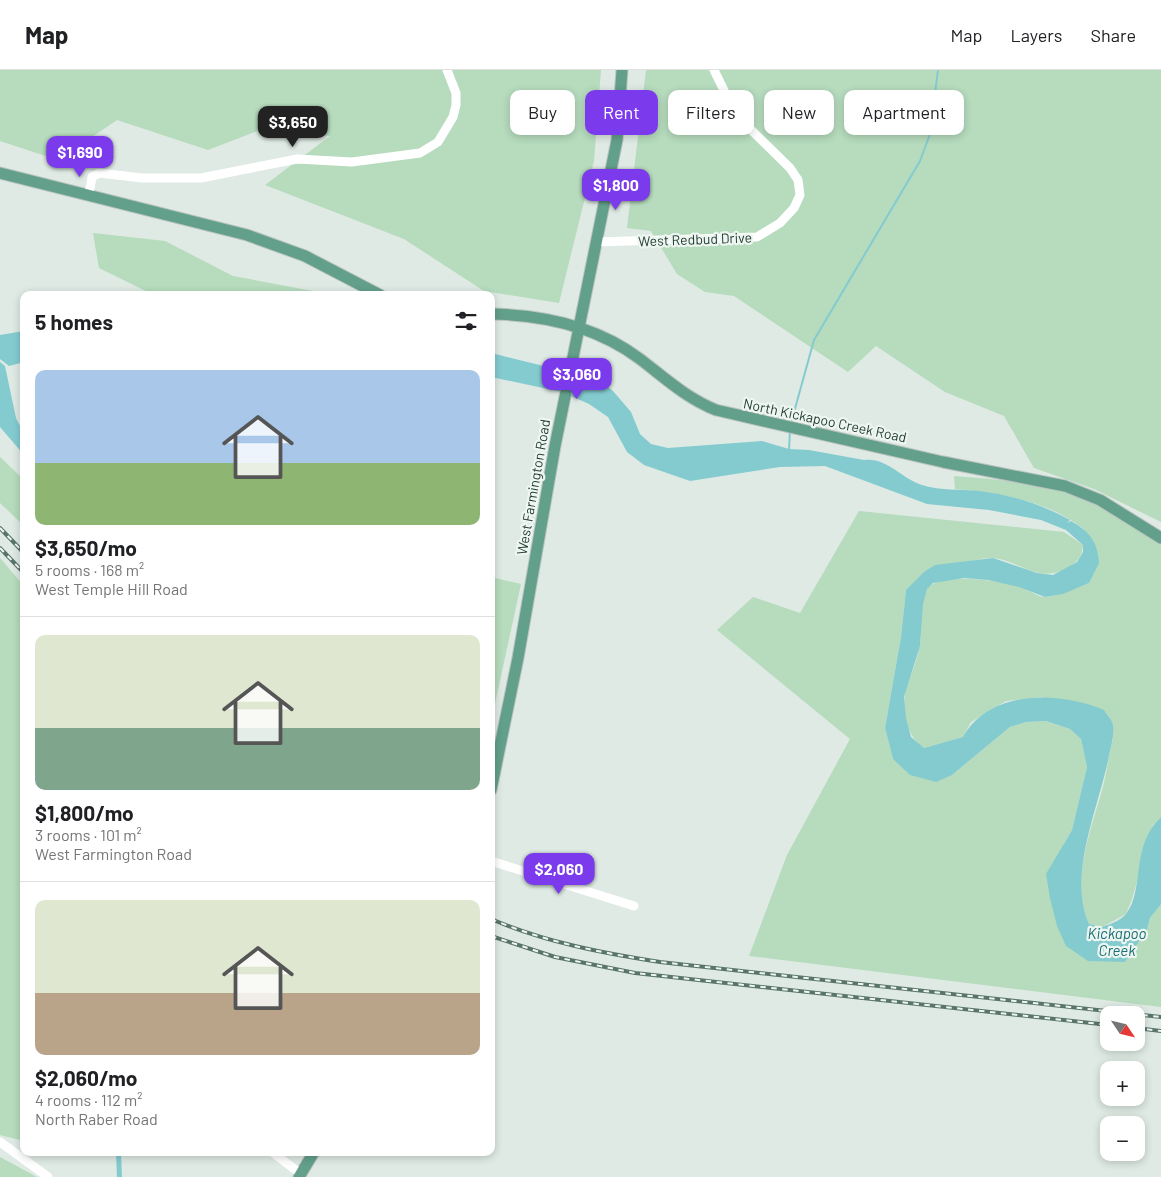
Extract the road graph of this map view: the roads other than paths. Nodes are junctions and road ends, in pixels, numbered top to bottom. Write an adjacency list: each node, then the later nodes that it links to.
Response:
1 (447, 70): 5 (street)
2 (622, 70): 6 (main road, West Farmington Road)
3 (714, 70): 6 (street, West Redbud Drive)
4 (0, 173): 5 (main road)
5 (89, 194): 7 (main road)
6 (596, 242): 9 (main road, West Farmington Road)
7 (372, 291)
8 (495, 314): 9 (main road, North Kickapoo Creek Road)
9 (578, 328): 10 (main road, North Kickapoo Creek Road); 11 (main road, West Farmington Road)
10 (1161, 538)
11 (495, 771)
12 (495, 862): 13 (street)
13 (634, 906)
14 (0, 1142): 18 (street)
15 (277, 1156): 17 (street)
16 (312, 1156): 17 (main road)
17 (300, 1176)
18 (48, 1177)

